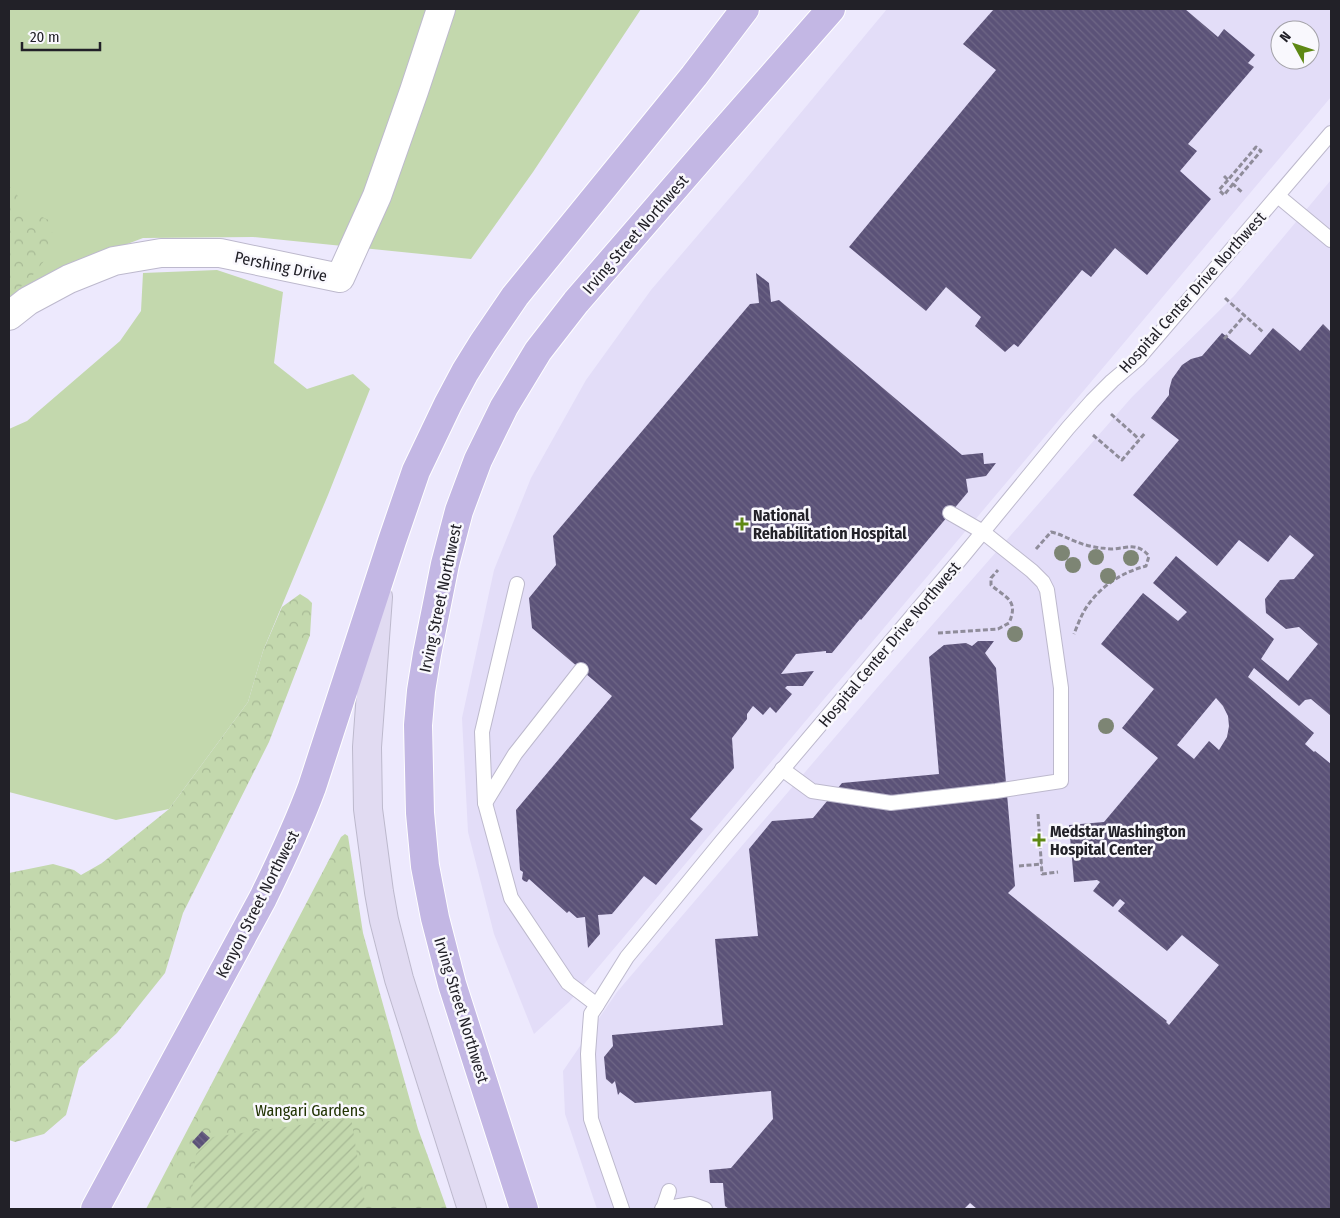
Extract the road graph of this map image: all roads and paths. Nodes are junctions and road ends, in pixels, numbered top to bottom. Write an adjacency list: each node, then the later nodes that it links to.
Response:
1 (441, 9): 13 (street, Pershing Drive)
2 (745, 9): 24 (main road)
3 (831, 9): 39 (main road, Irving Street Northwest)
4 (1331, 133): 9 (lane, Hospital Center Drive Northwest)
5 (1224, 176): 6 (path)
6 (1228, 180): 7 (path); 7 (path)
7 (1233, 184): 8 (path)
8 (1243, 193)
9 (1278, 196): 10 (lane); 21 (lane, Hospital Center Drive Northwest)
10 (1331, 240)
11 (1225, 298): 12 (path)
12 (1245, 315): 14 (path); 15 (path)
13 (9, 316)
14 (1263, 332)
15 (1224, 339)
16 (1111, 414): 19 (path)
17 (1145, 433): 19 (path)
18 (1093, 435): 19 (path)
19 (1139, 439)
20 (950, 513): 21 (lane)
21 (983, 532): 29 (lane, Hospital Center Drive Northwest); 29 (lane)
22 (1035, 550): 27 (path)
23 (1000, 567): 26 (path)
24 (380, 580): 37 (main road, Kenyon Street Northwest); 38 (main road)
25 (517, 584): 30 (lane)
26 (938, 633)
27 (1071, 641)
28 (581, 670): 30 (lane)
29 (782, 769): 35 (lane, Hospital Center Drive Northwest)
30 (485, 803): 35 (lane)
31 (1038, 814): 32 (path)
32 (1042, 864): 33 (path); 34 (path)
33 (1019, 866)
34 (1058, 872)
35 (597, 1005): 40 (lane, Hospital Center Drive Northwest)
36 (669, 1191): 41 (lane)
37 (95, 1209)
38 (472, 1209)
39 (524, 1209)
40 (622, 1209)
41 (663, 1209): 42 (lane)
42 (705, 1209)

